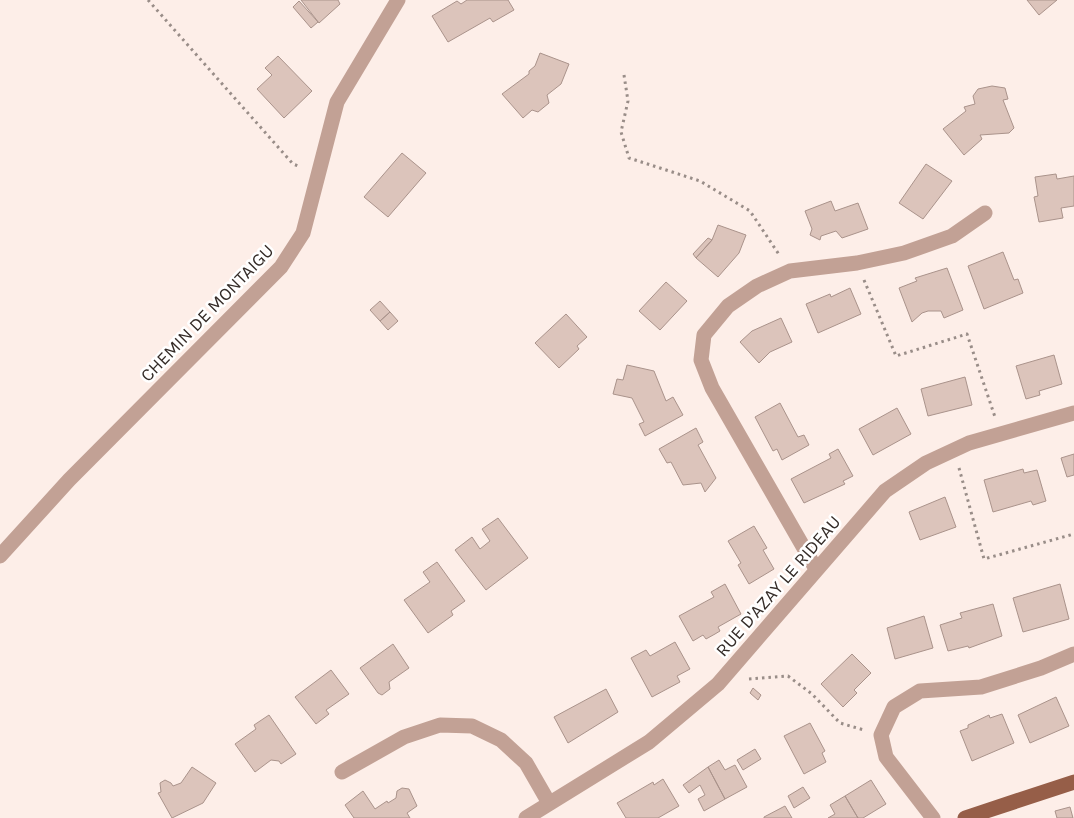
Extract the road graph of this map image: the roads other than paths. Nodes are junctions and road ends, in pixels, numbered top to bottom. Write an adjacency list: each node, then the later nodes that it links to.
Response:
1 (398, 0): 4 (street, CHEMIN DE MONTAIGU)
2 (985, 214): 5 (street)
3 (1074, 413): 5 (street, RUE D'AZAY LE RIDEAU)
4 (0, 556)
5 (816, 569): 9 (street, RUE D'AZAY LE RIDEAU)
6 (1074, 654): 11 (street)
7 (342, 772): 9 (street)
8 (1074, 782): 12 (main road)
9 (549, 803): 10 (street, RUE D'AZAY LE RIDEAU)
10 (526, 818)
11 (932, 818)
12 (965, 818)

